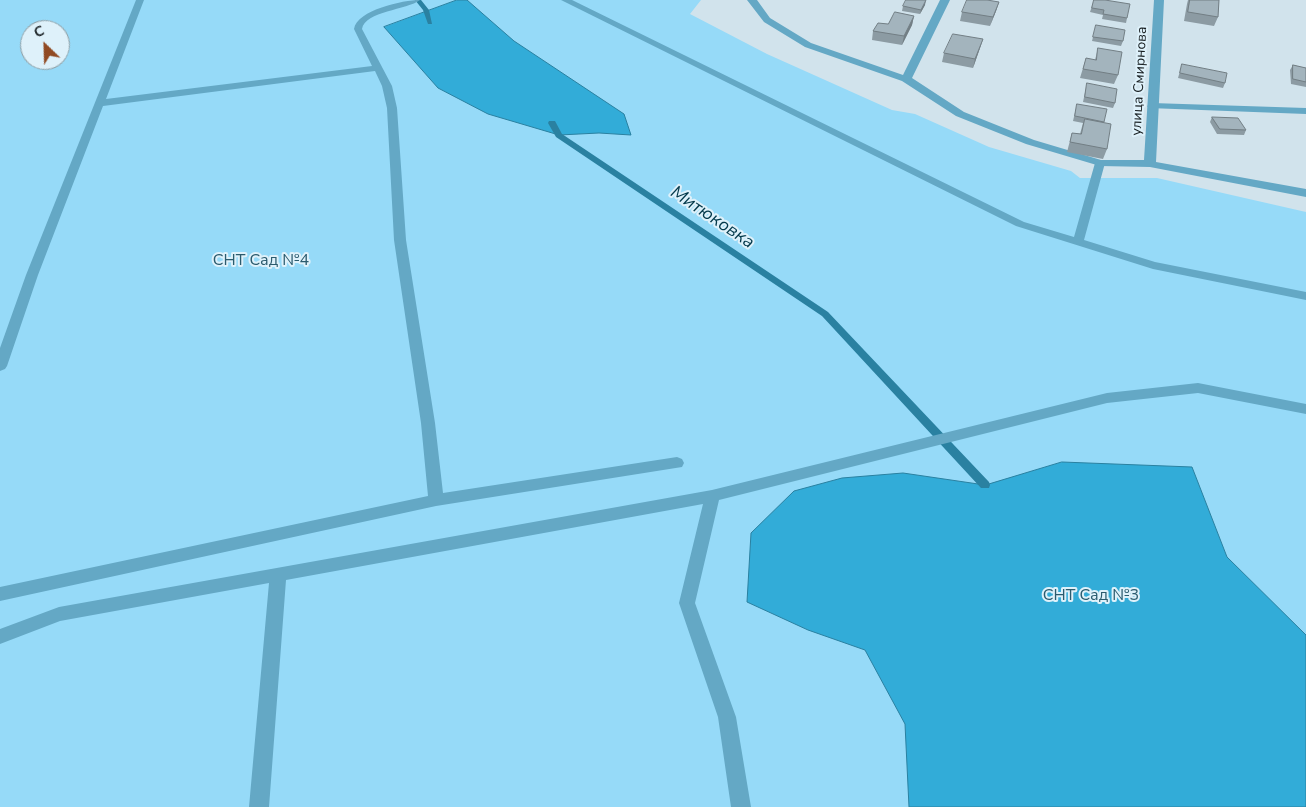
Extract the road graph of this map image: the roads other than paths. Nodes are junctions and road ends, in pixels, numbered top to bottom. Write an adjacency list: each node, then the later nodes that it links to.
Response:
1 (140, 0): 9 (lane)
2 (565, 0): 15 (lane)
3 (752, 0): 8 (street)
4 (945, 0): 8 (street)
5 (1159, 0): 10 (street, улица Смирнова)
6 (413, 1): 7 (lane)
7 (378, 68): 9 (lane); 21 (lane)
8 (906, 79): 12 (street)
9 (101, 103): 17 (lane)
10 (1152, 106): 11 (lane); 13 (street, улица Смирнова)
11 (1306, 110)
12 (1100, 163): 13 (street); 15 (lane)
13 (1150, 164): 14 (street)
14 (1306, 193)
15 (1078, 242): 16 (lane)
16 (1306, 296)
17 (0, 366)
18 (1306, 409): 20 (lane)
19 (677, 463): 21 (lane)
20 (712, 496): 22 (lane); 26 (lane)
21 (436, 500): 23 (lane)
22 (278, 574): 24 (lane); 25 (lane)
23 (0, 594)
24 (0, 637)
25 (259, 807)
26 (741, 807)

